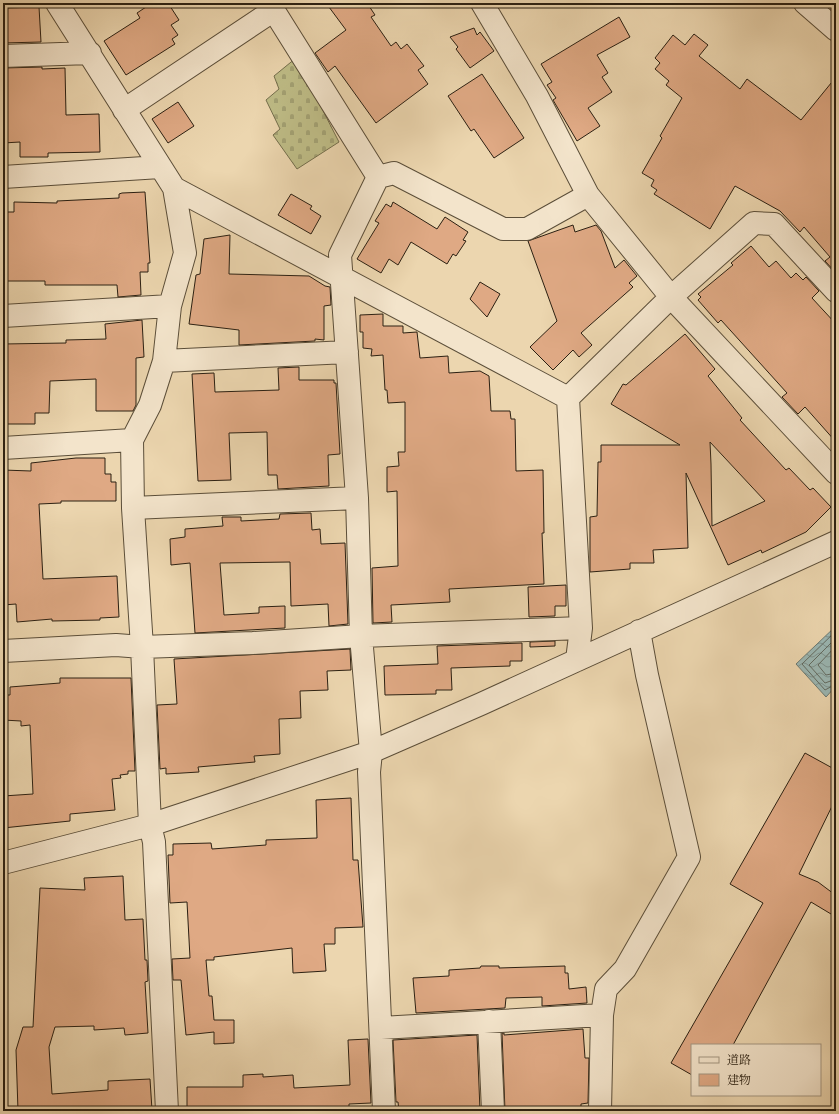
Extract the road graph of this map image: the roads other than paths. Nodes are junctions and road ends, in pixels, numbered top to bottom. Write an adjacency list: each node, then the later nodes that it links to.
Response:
1 (57, 3): 6 (street)
2 (482, 3): 13 (street)
3 (805, 3): 5 (street)
4 (272, 7): 8 (street); 11 (street)
5 (836, 30)
6 (90, 53): 7 (street); 8 (street)
7 (3, 56)
8 (124, 110): 9 (street)
9 (160, 167): 10 (street); 12 (street)
10 (3, 176)
11 (378, 177): 13 (street); 14 (street)
12 (174, 188): 14 (street); 17 (street)
13 (588, 195): 16 (street)
14 (343, 277): 19 (street); 21 (street)
15 (836, 291): 16 (street)
16 (671, 297): 21 (street); 24 (street)
17 (170, 306): 18 (street); 20 (street)
18 (3, 316)
19 (347, 352): 20 (street); 25 (street)
20 (164, 361): 22 (street)
21 (568, 398): 28 (street)
22 (132, 440): 23 (street); 26 (street)
23 (3, 448)
24 (836, 473)
25 (356, 498): 26 (street); 30 (street)
26 (132, 508): 31 (street)
27 (836, 542): 29 (street)
28 (581, 628): 30 (street); 33 (street)
29 (639, 631): 33 (street); 37 (street)
30 (361, 636): 31 (street); 34 (street)
31 (142, 647): 32 (street); 35 (street)
32 (3, 651)
33 (577, 660): 34 (street)
34 (370, 752): 35 (street); 39 (street)
35 (150, 826): 36 (street); 40 (street)
36 (3, 863)
37 (602, 1015): 38 (street); 43 (street)
38 (489, 1021): 39 (street); 42 (street)
39 (381, 1028): 41 (street)
40 (167, 1111)
41 (384, 1111)
42 (493, 1111)
43 (600, 1111)

